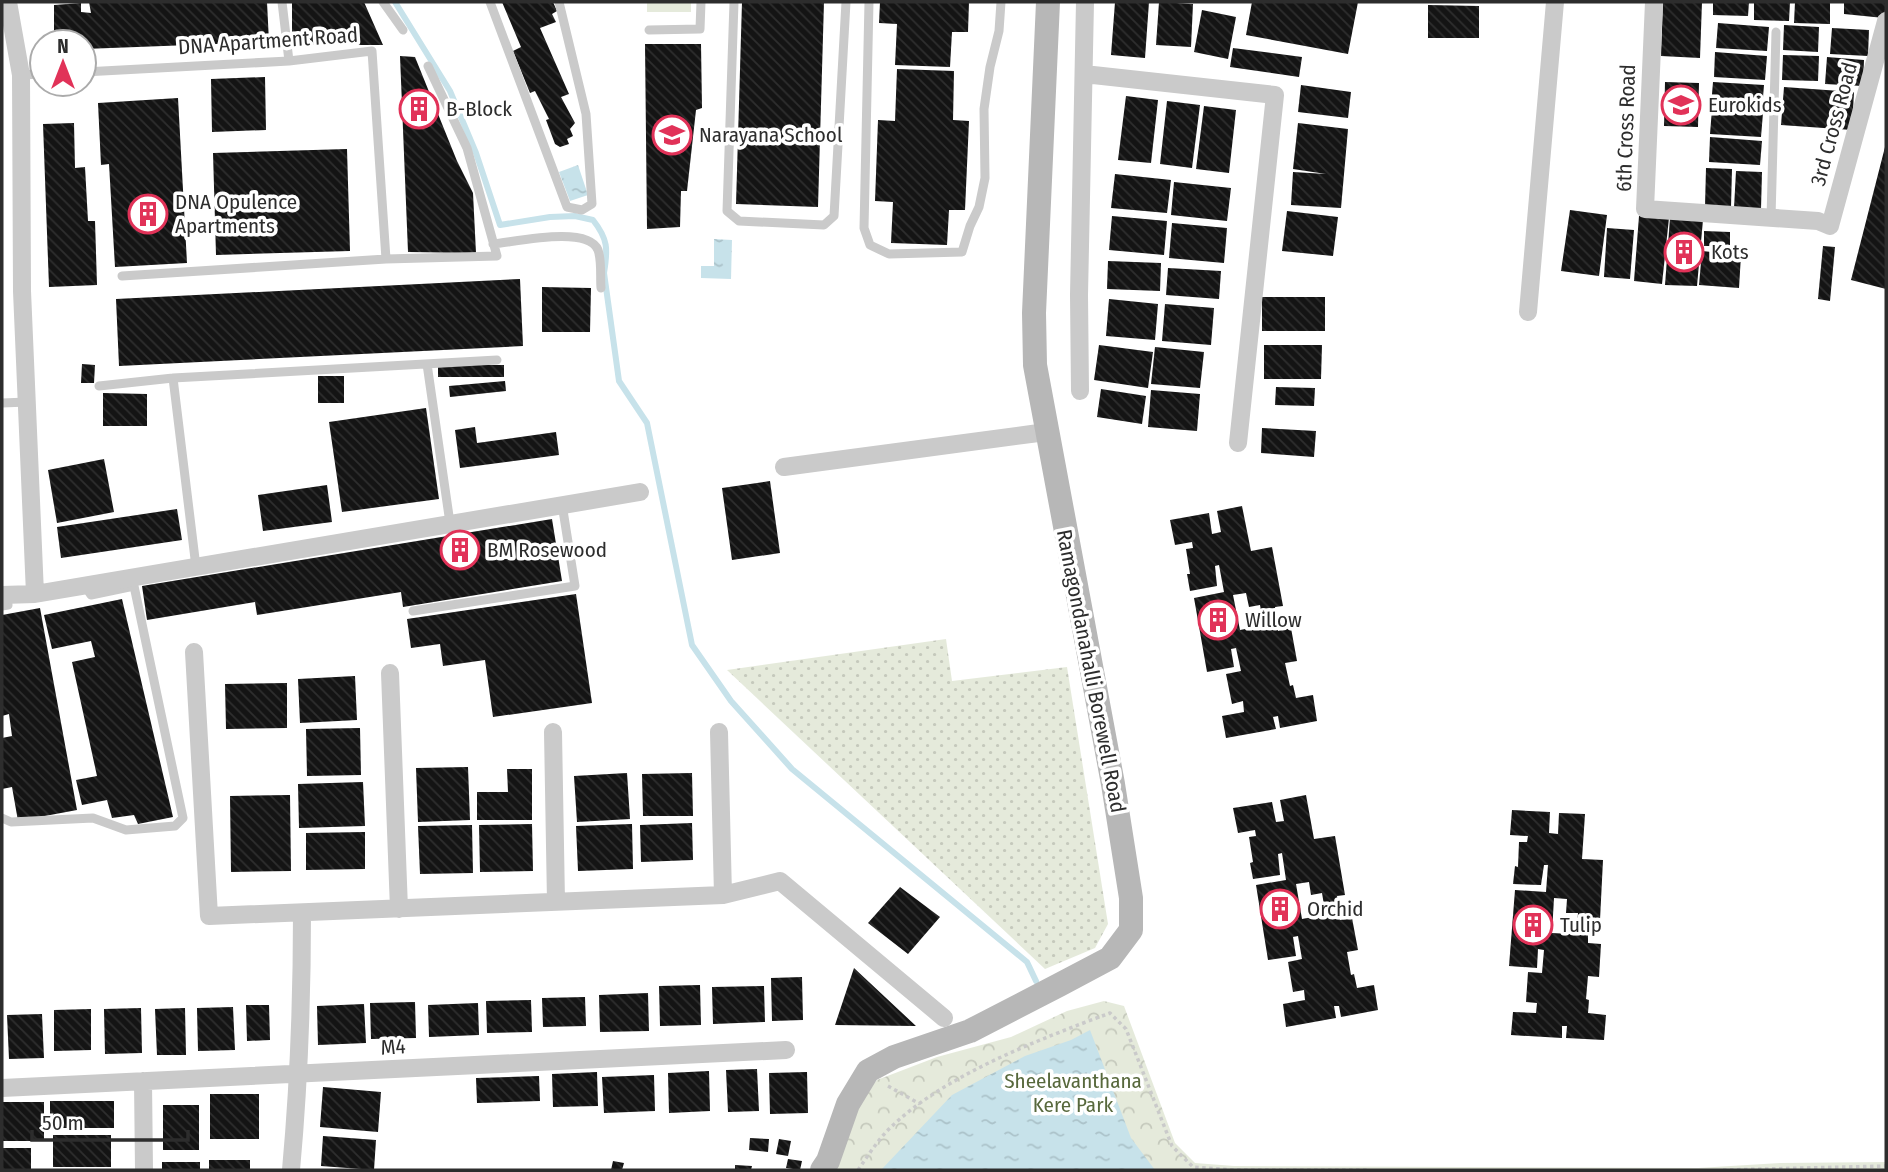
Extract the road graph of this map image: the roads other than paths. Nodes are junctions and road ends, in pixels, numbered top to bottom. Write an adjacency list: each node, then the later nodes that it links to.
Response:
1 (8, 2): 23 (street)
2 (282, 2): 19 (lane)
3 (383, 2): 16 (lane)
4 (490, 2): 5 (lane)
5 (559, 2)
6 (701, 2): 17 (lane)
7 (734, 2): 8 (lane)
8 (846, 2)
9 (869, 2): 10 (lane)
10 (1001, 2)
11 (1048, 2): 39 (street, Ramagondanahalli Borewell Road)
12 (1085, 2): 22 (street)
13 (1555, 2): 31 (street)
14 (1654, 2): 25 (street, 6th Cross Road)
15 (1886, 22): 26 (street, 3rd Cross Road)
16 (403, 30)
17 (649, 30)
18 (1776, 32): 25 (lane)
19 (289, 61): 21 (lane, DNA Apartment Road); 28 (lane, DNA Apartment Road)
20 (428, 66): 27 (lane)
21 (98, 71)
22 (1084, 74): 36 (street); 40 (street)
23 (21, 75): 24 (lane); 37 (street)
24 (28, 75)
25 (1771, 218): 26 (street, 6th Cross Road)
26 (1818, 221)
27 (493, 244): 28 (lane); 30 (lane)
28 (386, 259): 29 (lane)
29 (122, 276)
30 (601, 288)
31 (1528, 312)
32 (497, 360): 33 (lane)
33 (427, 364): 34 (lane); 44 (lane)
34 (173, 378): 35 (lane); 45 (lane)
35 (99, 386)
36 (1080, 391)
37 (27, 402): 38 (lane); 47 (street)
38 (2, 403)
39 (1046, 432): 41 (street); 66 (street, Ramagondanahalli Borewell Road)
40 (1238, 443)
41 (784, 467)
42 (640, 492): 43 (street)
43 (562, 504): 44 (street); 49 (lane)
44 (450, 523): 45 (street)
45 (196, 567): 46 (street)
46 (85, 586): 47 (street); 54 (lane)
47 (35, 594): 48 (street)
48 (3, 599)
49 (413, 611)
50 (194, 652): 58 (street)
51 (390, 673): 57 (street)
52 (553, 732): 56 (street)
53 (719, 732): 55 (street)
54 (2, 818)
55 (723, 895): 56 (street); 59 (street)
56 (556, 902): 57 (street)
57 (399, 909): 58 (street)
58 (302, 913): 61 (street)
59 (944, 1018)
60 (786, 1050): 61 (street, M4)
61 (300, 1074): 62 (street, M4); 65 (street)
62 (143, 1082): 63 (street, M4); 64 (street)
63 (2, 1088)
64 (144, 1170)
65 (291, 1170)
66 (822, 1170)

